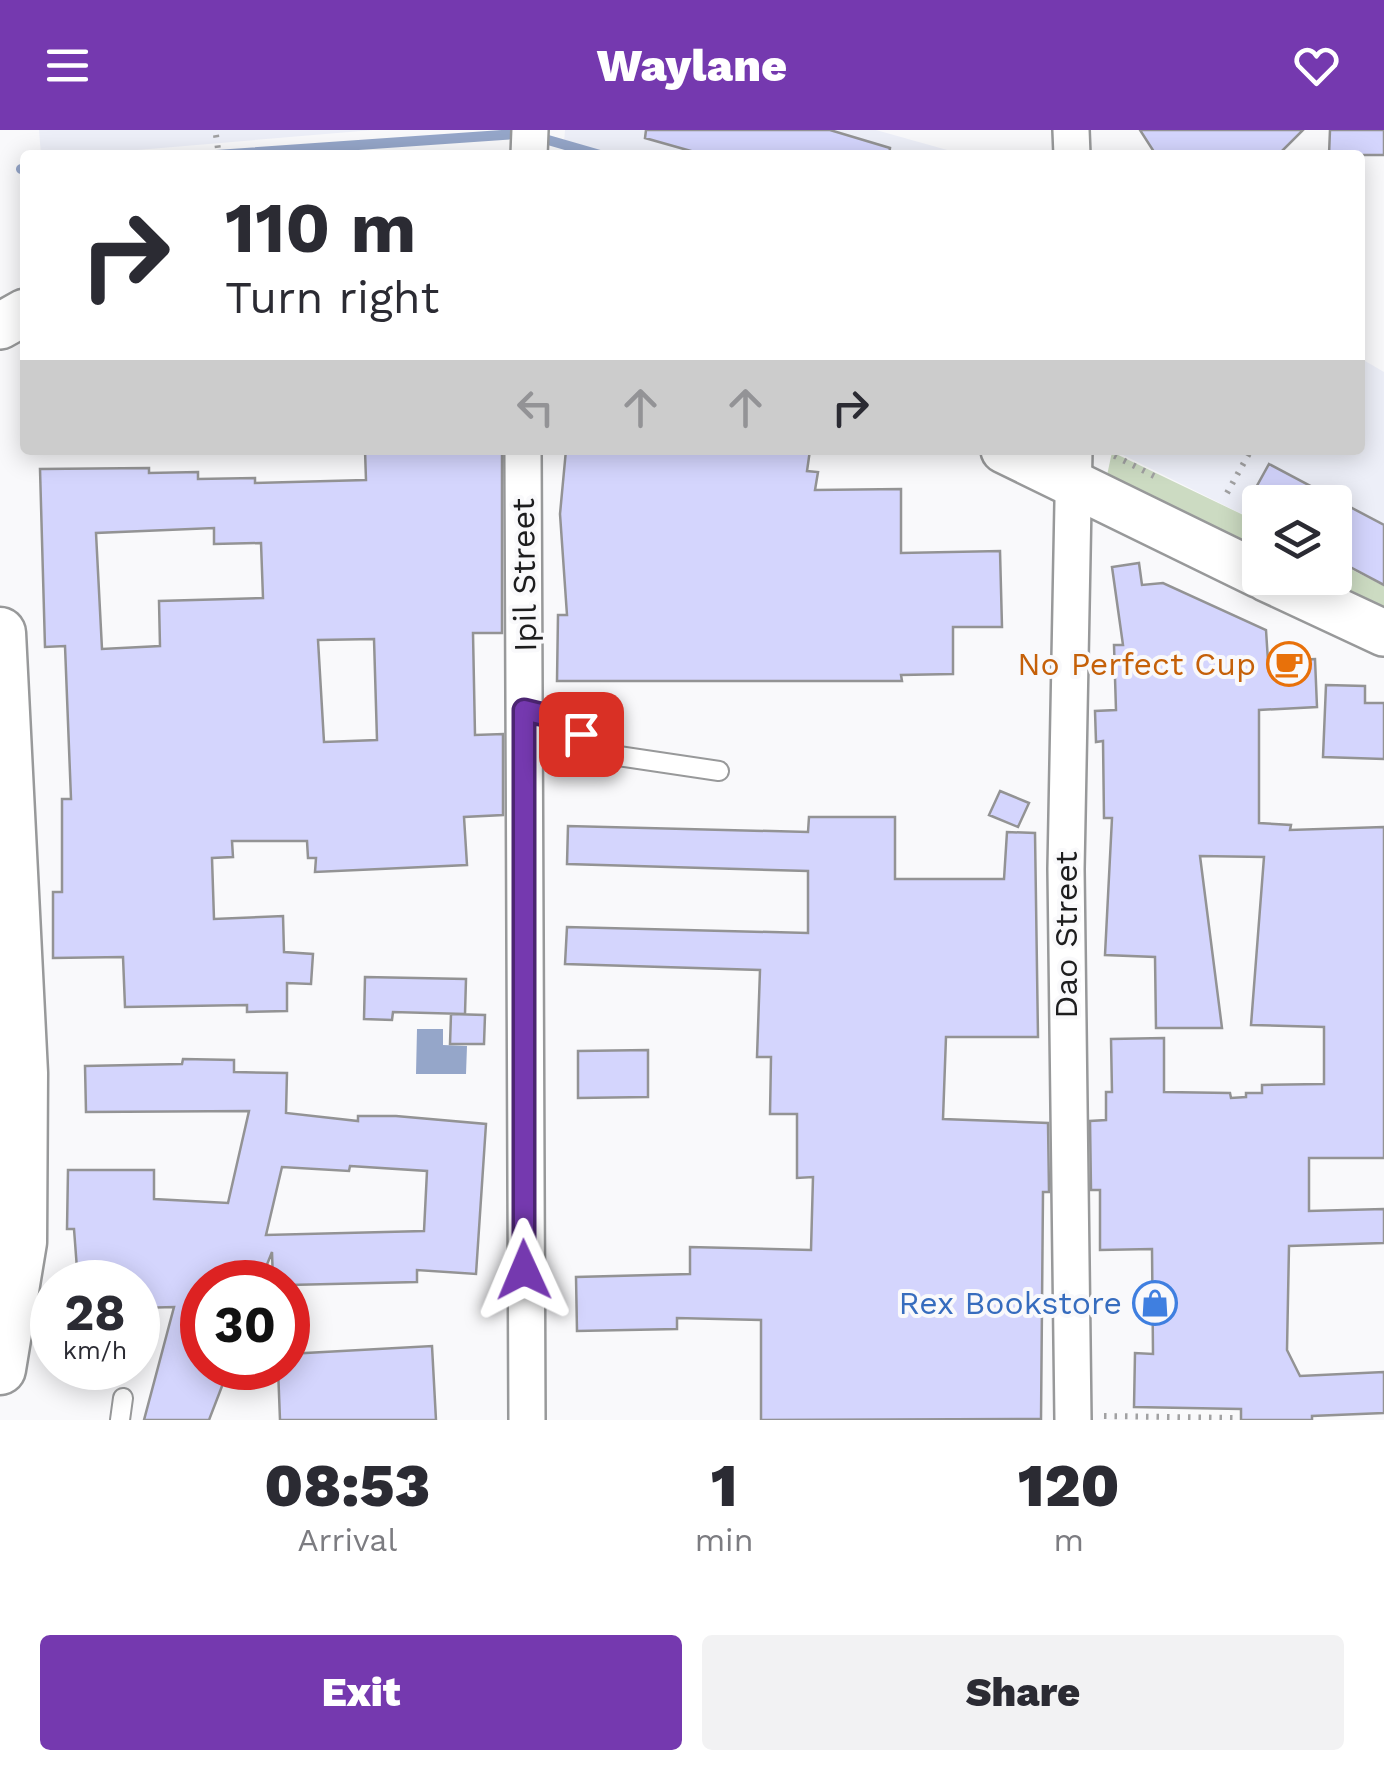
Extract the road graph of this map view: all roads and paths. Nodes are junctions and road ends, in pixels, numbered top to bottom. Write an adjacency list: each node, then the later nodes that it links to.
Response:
1 (216, 136): 2 (path)
2 (218, 149)
3 (523, 455): 12 (street, Ipil Street)
4 (1024, 455): 6 (street)
5 (1249, 455): 7 (path)
6 (1075, 468): 8 (street); 21 (street, Dao Street)
7 (1226, 493)
8 (1242, 564)
9 (1304, 595): 10 (street)
10 (1384, 632)
11 (0, 633): 14 (main road)
12 (524, 710): 13 (lane); 20 (street, Ipil Street)
13 (718, 772)
14 (11, 1218): 15 (main road)
15 (0, 1369)
16 (123, 1398): 19 (lane)
17 (1124, 1416): 18 (path)
18 (1234, 1418)
19 (120, 1420)
20 (527, 1420)
21 (1073, 1420)

